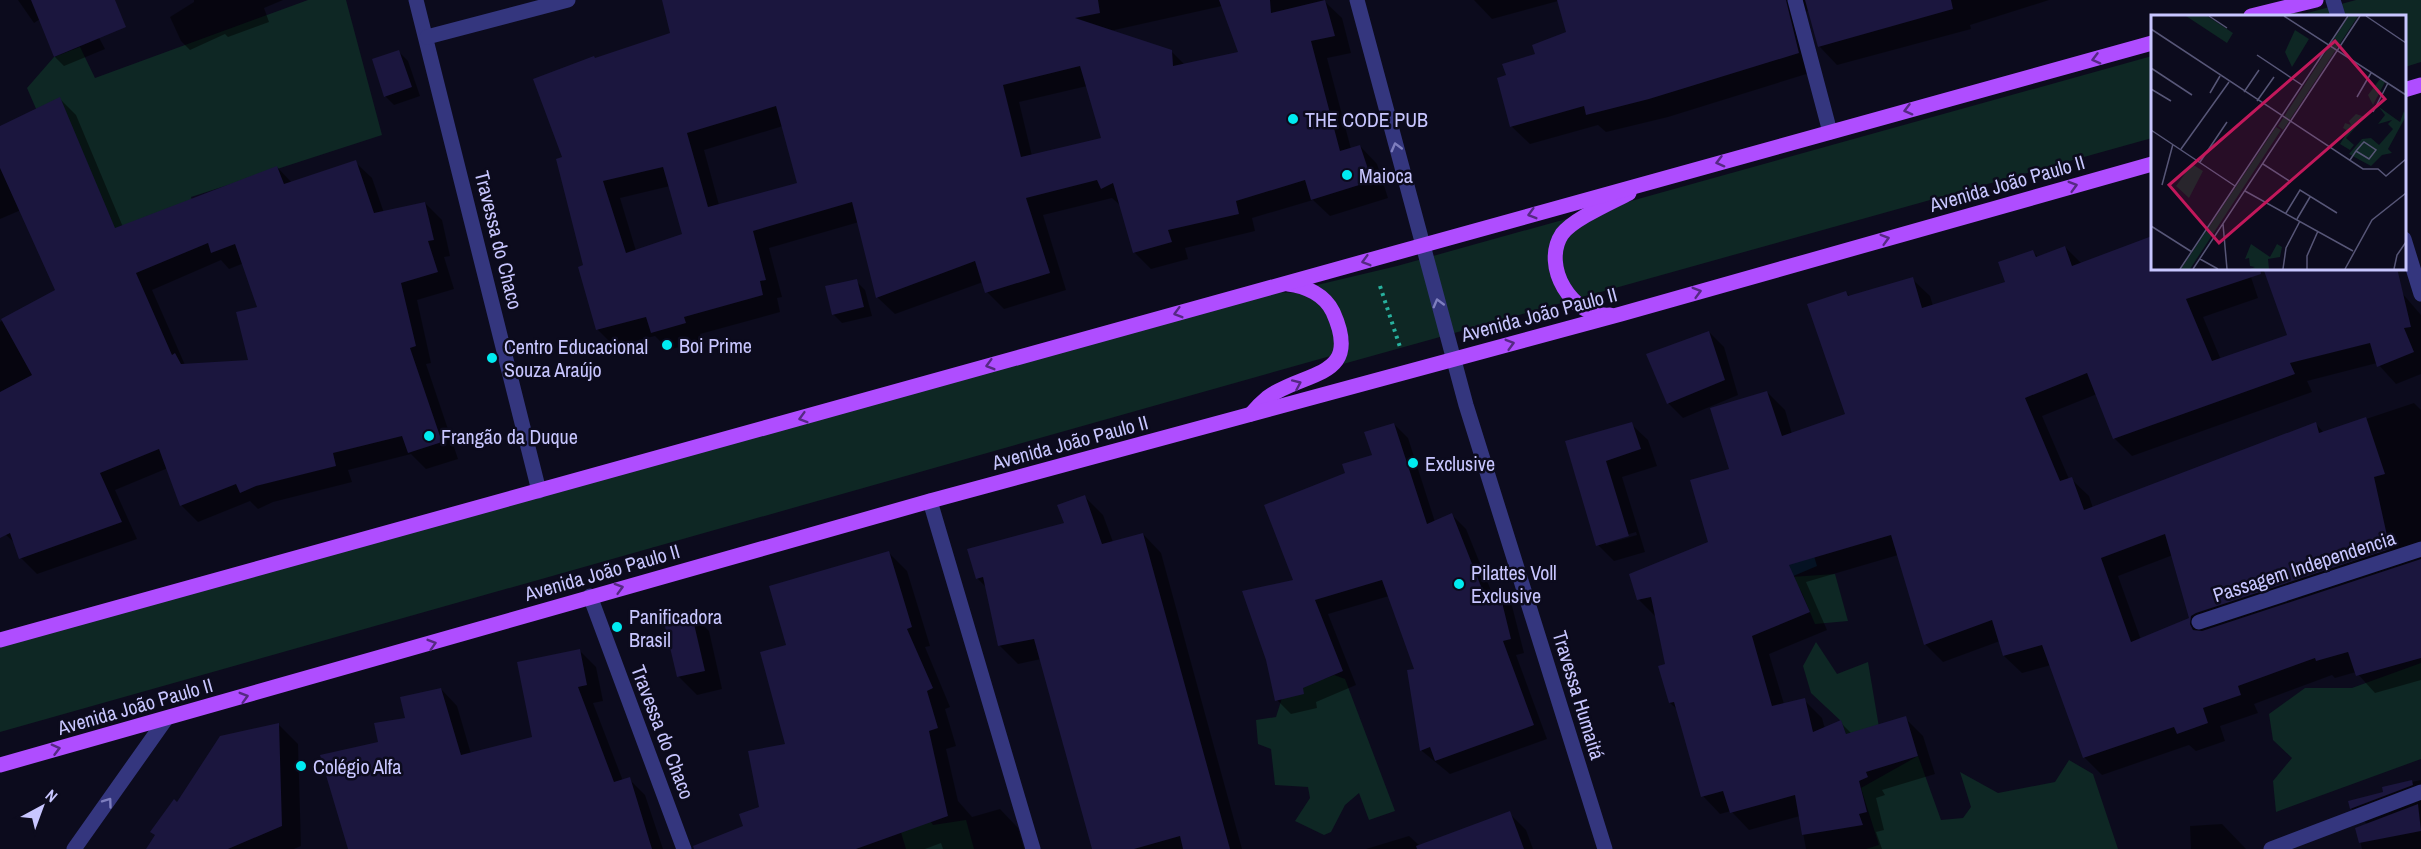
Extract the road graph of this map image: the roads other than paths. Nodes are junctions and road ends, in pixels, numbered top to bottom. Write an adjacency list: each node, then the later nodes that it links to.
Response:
1 (416, 0): 9 (street, Travessa do Chaco)
2 (568, 0): 9 (street)
3 (1357, 0): 16 (street, Travessa Humaitá, one-way to 3)
4 (1795, 0): 13 (street)
5 (2316, 0): 7 (main road)
6 (2333, 0): 8 (street)
7 (2255, 15)
8 (2338, 15)
9 (427, 38): 23 (street, Travessa do Chaco)
10 (2151, 43): 13 (main road, one-way to 13)
11 (2421, 86): 12 (main road)
12 (2406, 90)
13 (1830, 132): 15 (main road, one-way to 15)
14 (2151, 164): 20 (main road, Avenida João Paulo II, one-way to 14)
15 (1653, 180): 16 (main road, one-way to 16); 20 (main road)
16 (1422, 244): 18 (main road, one-way to 18); 21 (street, Travessa Humaitá, one-way to 16)
17 (2406, 245): 19 (street)
18 (1272, 287): 22 (main road, one-way to 18); 23 (main road, one-way to 23)
19 (2421, 294)
20 (1621, 314): 21 (main road, Avenida João Paulo II, one-way to 20)
21 (1453, 360): 22 (main road, Avenida João Paulo II); 35 (street, Travessa Humaitá)
22 (1249, 416): 24 (main road, Avenida João Paulo II)
23 (539, 491): 28 (main road)
24 (930, 501): 26 (main road, Avenida João Paulo II, one-way to 24); 34 (street)
25 (2421, 549): 27 (street, Passagem Independencia)
26 (590, 596): 29 (main road, Avenida João Paulo II, one-way to 26); 33 (street, Travessa do Chaco)
27 (2199, 622)
28 (0, 640)
29 (166, 719): 30 (main road, Avenida João Paulo II, one-way to 29); 32 (street, one-way to 29)
30 (0, 765)
31 (2421, 792): 36 (street)
32 (74, 849)
33 (684, 849)
34 (1033, 849)
35 (1605, 849)
36 (2271, 849)

